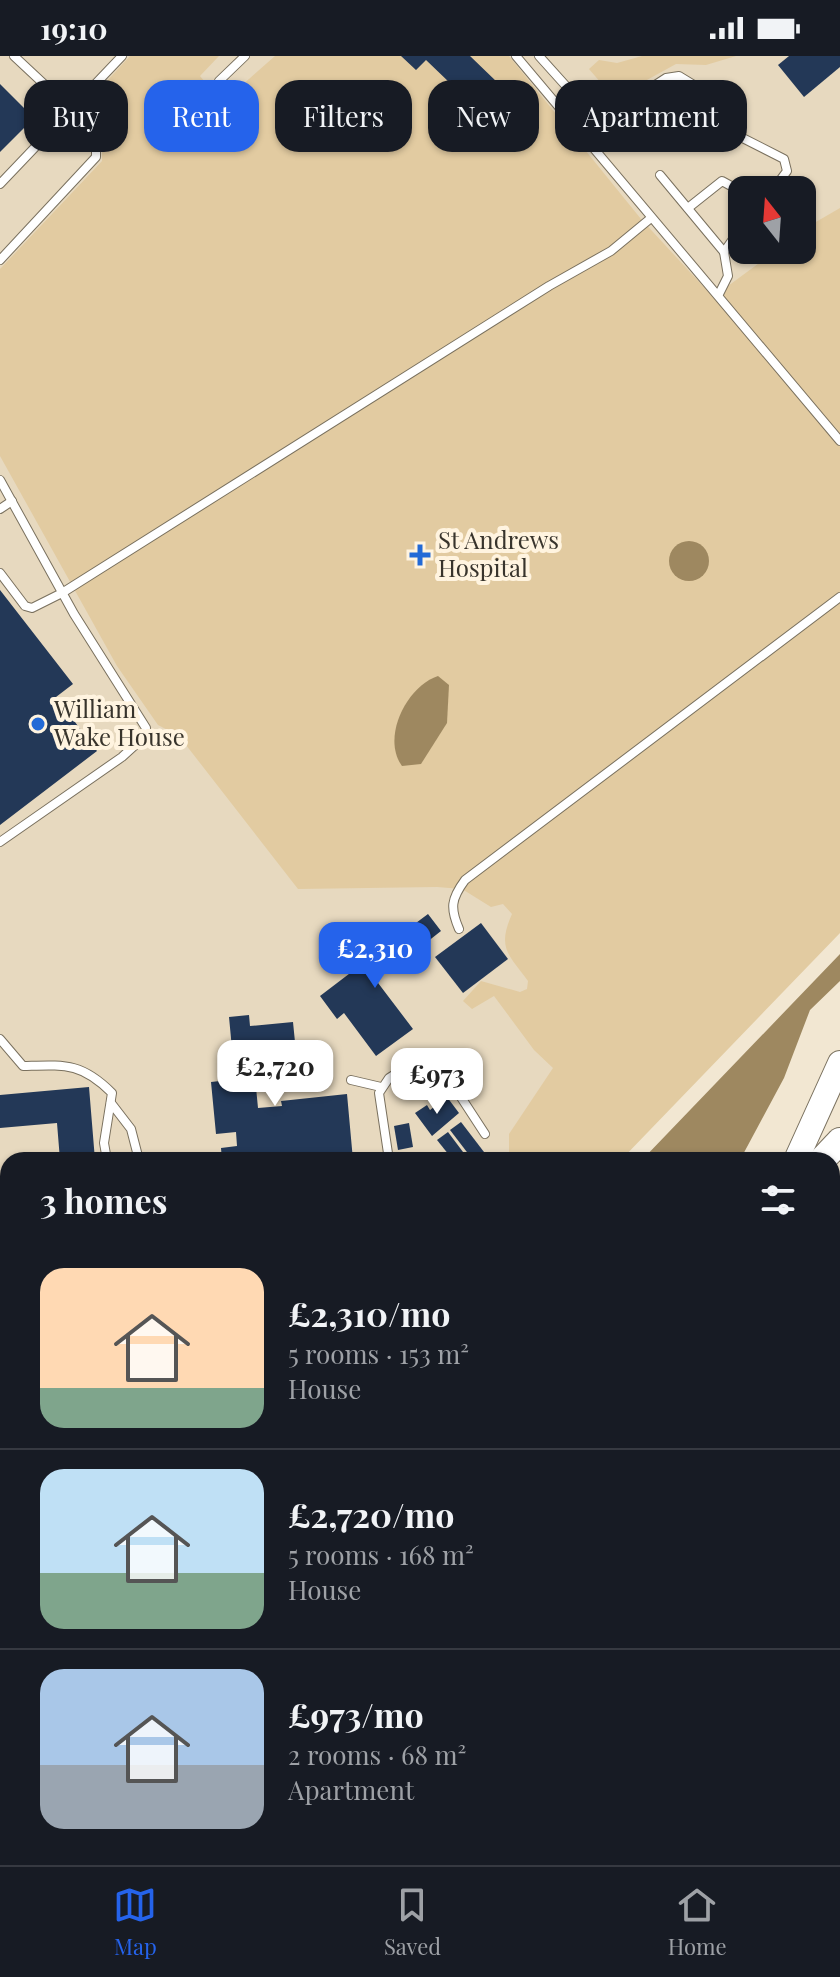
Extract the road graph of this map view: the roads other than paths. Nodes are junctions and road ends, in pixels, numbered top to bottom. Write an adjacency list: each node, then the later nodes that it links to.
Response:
1 (14, 56): 6 (lane)
2 (122, 56): 7 (lane)
3 (245, 56): 8 (lane)
4 (516, 56): 20 (lane)
5 (539, 56): 9 (lane)
6 (40, 80)
7 (98, 80)
8 (220, 80)
9 (561, 80)
10 (663, 80): 11 (lane)
11 (686, 80)
12 (747, 140): 16 (lane)
13 (29, 152): 17 (lane)
14 (96, 152): 23 (lane)
15 (660, 175): 19 (lane)
16 (783, 176)
17 (0, 184)
18 (728, 184): 19 (lane)
19 (688, 208): 22 (lane)
20 (651, 218): 24 (lane); 30 (lane)
21 (728, 246): 22 (lane)
22 (724, 252): 24 (lane)
23 (0, 260)
24 (719, 294): 25 (lane)
25 (840, 441)
26 (0, 480): 27 (lane)
27 (12, 501): 28 (lane); 30 (lane)
28 (0, 509)
29 (0, 573): 30 (lane)
30 (62, 593): 32 (lane)
31 (840, 597): 33 (lane)
32 (0, 842)
33 (459, 929)
34 (0, 1039): 38 (lane)
35 (840, 1063): 43 (main road)
36 (351, 1080): 37 (lane)
37 (381, 1087): 39 (lane); 42 (lane)
38 (111, 1103): 40 (lane); 41 (lane)
39 (485, 1134)
40 (106, 1152)
41 (137, 1152)
42 (387, 1152)
43 (800, 1152)

